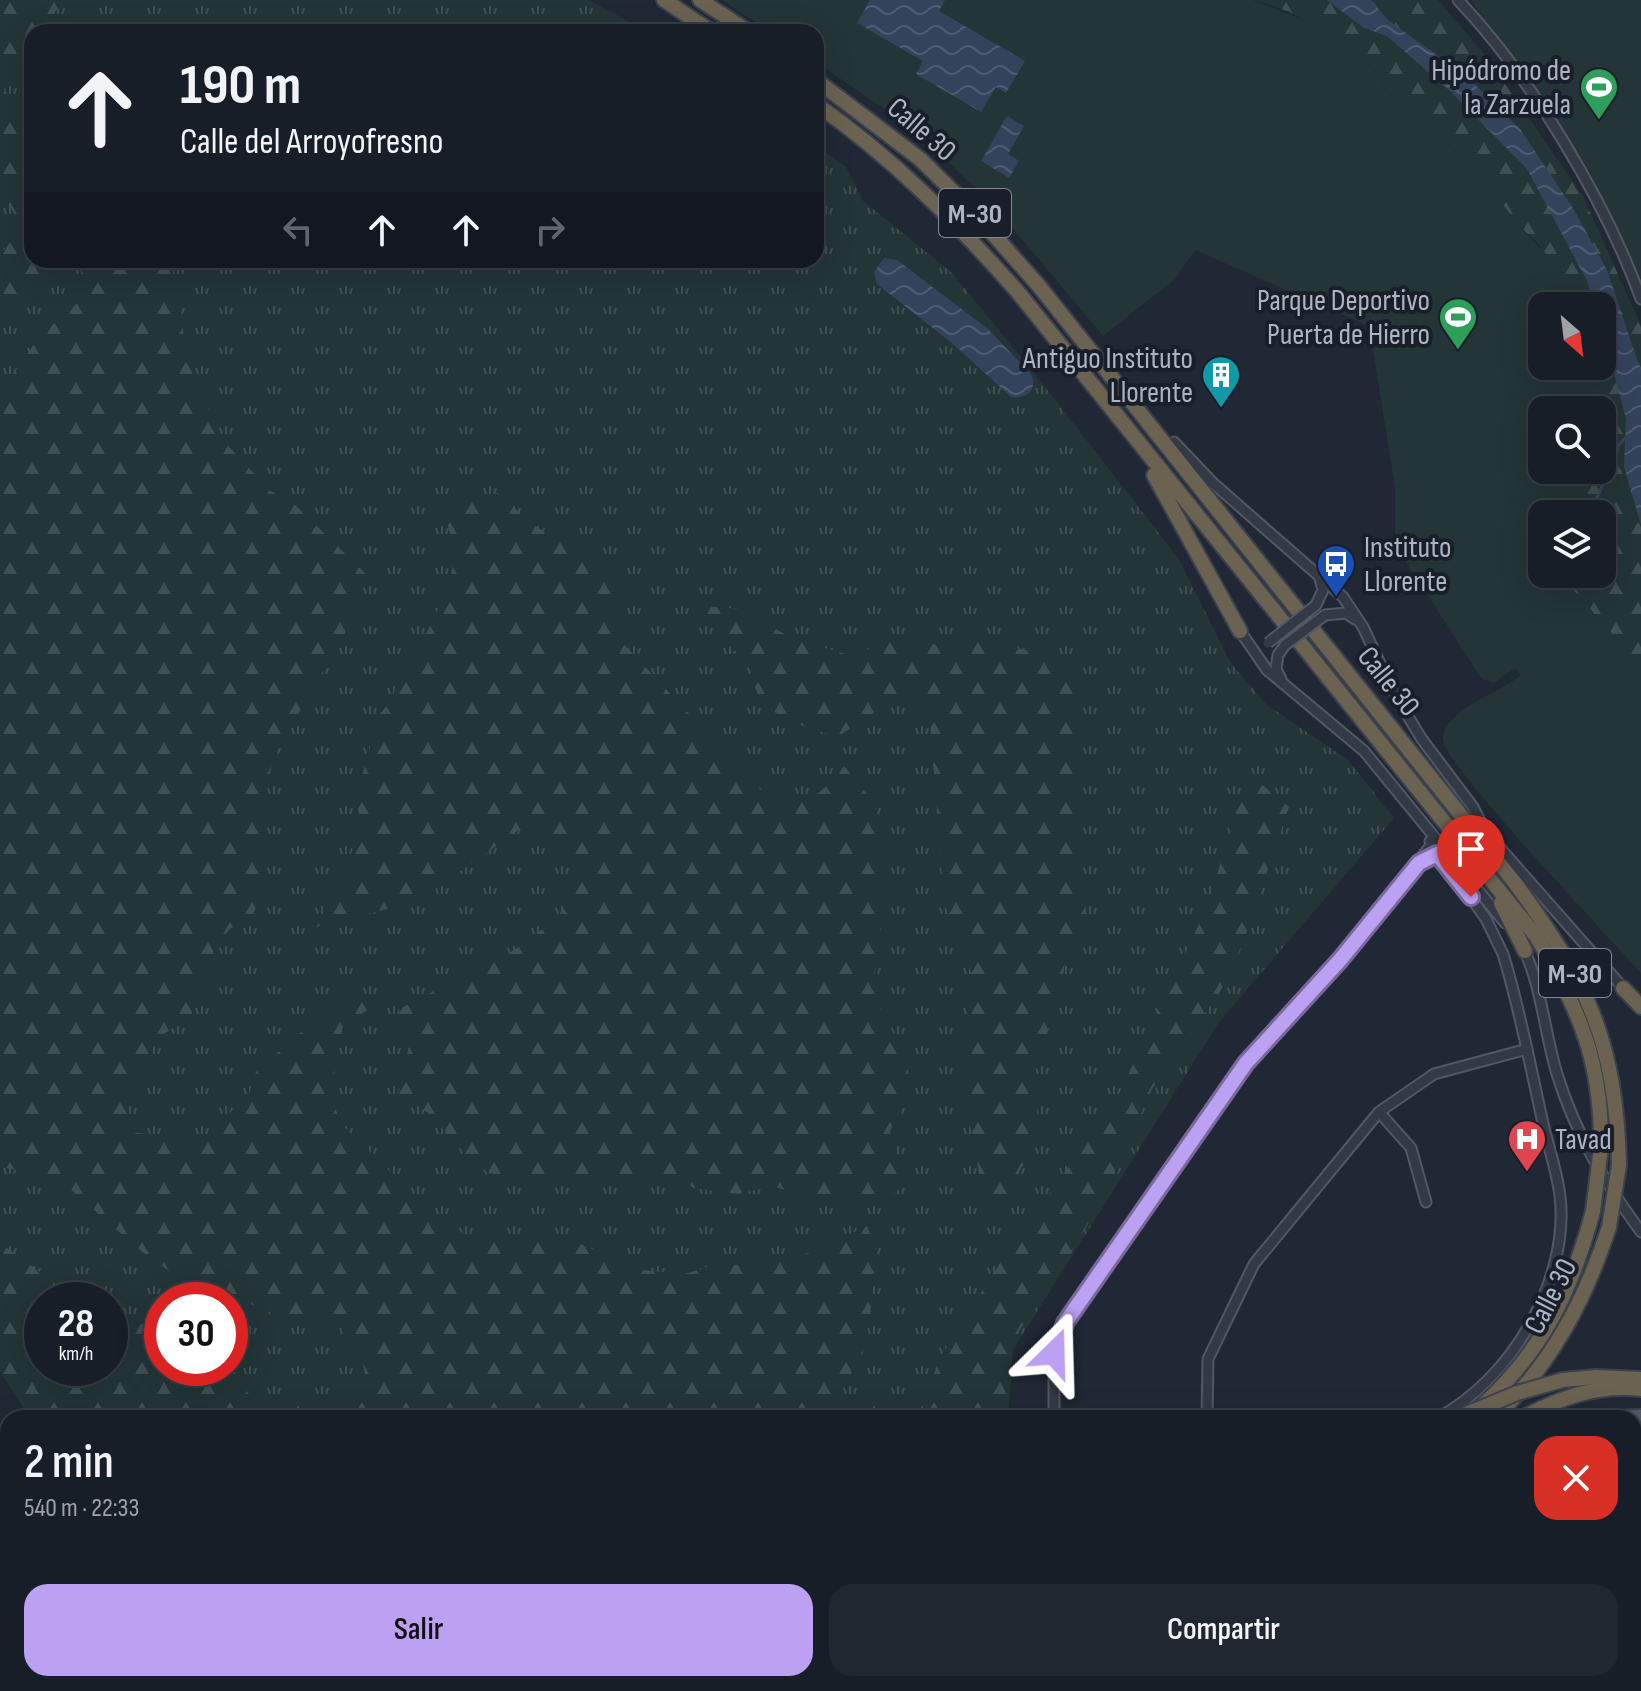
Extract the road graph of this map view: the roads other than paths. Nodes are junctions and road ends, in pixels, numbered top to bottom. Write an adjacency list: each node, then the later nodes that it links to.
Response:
1 (664, 0): 4 (highway)
2 (700, 0): 5 (highway)
3 (1458, 0): 8 (street)
4 (700, 24)
5 (737, 24)
6 (824, 86): 10 (highway, Calle 30 / M-30)
7 (824, 110): 9 (highway, Calle 30 / M-30)
8 (1641, 299)
9 (1094, 385): 14 (highway); 21 (highway, Calle 30 / M-30)
10 (1146, 418): 11 (highway); 16 (highway, Calle 30 / M-30)
11 (1174, 442): 12 (street)
12 (1317, 570): 13 (street); 14 (street, bridge)
13 (1363, 627): 15 (street, bridge); 18 (street)
14 (1240, 631): 15 (street)
15 (1291, 693): 17 (street)
16 (1460, 809): 18 (highway); 37 (highway, Calle 30 / M-30, bridge)
17 (1425, 827): 19 (street); 22 (street)
18 (1485, 831): 24 (street)
19 (1434, 849): 20 (street); 32 (street)
20 (1452, 871): 22 (street); 26 (street)
21 (1492, 885): 23 (highway); 35 (highway, Calle 30 / M-30, bridge)
22 (1494, 907): 23 (street)
23 (1525, 951): 29 (street)
24 (1623, 988): 25 (highway)
25 (1641, 1008)
26 (1527, 1049): 27 (street); 34 (street)
27 (1379, 1112): 28 (street); 33 (street)
28 (1426, 1202)
29 (1641, 1232)
30 (1641, 1379): 36 (highway, bridge)
31 (1641, 1389): 38 (highway)
32 (1054, 1410)
33 (1207, 1410)
34 (1452, 1410)
35 (1474, 1410)
36 (1476, 1410)
37 (1503, 1410)
38 (1538, 1410)

